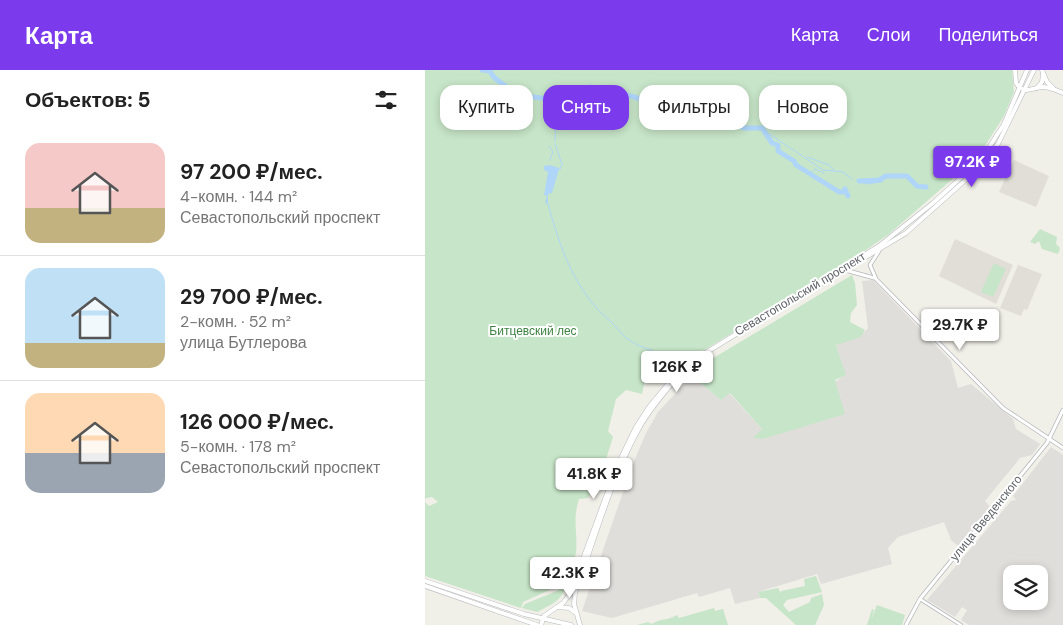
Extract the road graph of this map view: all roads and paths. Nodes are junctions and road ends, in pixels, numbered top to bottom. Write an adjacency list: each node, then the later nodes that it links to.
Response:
1 (1015, 70): 5 (main road)
2 (1027, 70): 5 (main road, Севастопольский проспект)
3 (1034, 70): 8 (main road, Севастопольский проспект)
4 (1042, 71): 6 (main road); 7 (main road)
5 (1020, 89): 8 (main road); 10 (main road, Севастопольский проспект)
6 (1035, 89): 7 (main road); 8 (main road)
7 (1055, 89): 9 (main road)
8 (1025, 91): 10 (main road, Севастопольский проспект)
9 (1063, 93)
10 (922, 216): 11 (main road, Севастопольский проспект); 20 (main road, Севастопольский проспект)
11 (879, 250): 12 (main road, Севастопольский проспект); 13 (street)
12 (845, 270): 13 (street); 21 (main road, Севастопольский проспект)
13 (876, 279): 15 (street)
14 (1063, 410): 15 (street, улица Введенского)
15 (1049, 439): 16 (street); 19 (street, улица Введенского)
16 (1063, 448)
17 (425, 581): 22 (main road)
18 (425, 586): 23 (main road)
19 (920, 599): 27 (street, улица Введенского); 28 (street)
20 (555, 608): 21 (main road); 22 (main road, Севастопольский проспект)
21 (577, 615): 26 (main road, Севастопольский проспект)
22 (542, 618): 24 (main road); 25 (main road)
23 (537, 625)
24 (541, 625)
25 (571, 625)
26 (580, 625)
27 (907, 625)
28 (961, 625)

